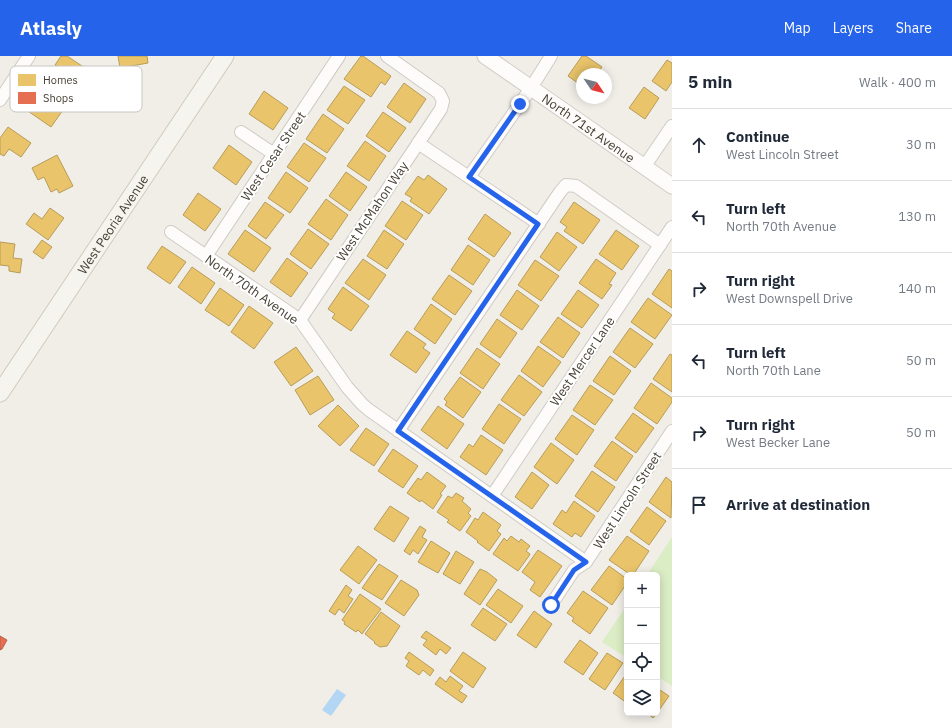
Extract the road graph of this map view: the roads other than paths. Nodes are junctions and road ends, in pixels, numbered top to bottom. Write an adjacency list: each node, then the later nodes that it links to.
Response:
1 (29, 56): 7 (street)
2 (225, 56): 24 (main road, West Peoria Avenue)
3 (340, 56): 14 (street, West Cesar Street)
4 (387, 56): 13 (street, West McMahon Way)
5 (485, 56): 9 (street, North 71st Avenue)
6 (551, 56): 9 (street)
7 (22, 66)
8 (10, 85): 10 (street)
9 (531, 88): 15 (street, North 71st Avenue); 16 (street)
10 (0, 100)
11 (672, 126): 15 (street)
12 (241, 132): 14 (street)
13 (418, 143): 16 (street); 23 (street, West McMahon Way)
14 (274, 154): 22 (street, West Cesar Street)
15 (644, 167): 17 (street, North 71st Avenue)
16 (469, 177): 18 (street)
17 (672, 186)
18 (538, 224): 21 (street); 25 (street)
19 (672, 227): 21 (street, West Mercer Lane)
20 (172, 232): 22 (street, North 70th Avenue)
21 (660, 245): 27 (street, West Mercer Lane)
22 (206, 256): 23 (street, North 70th Avenue)
23 (300, 320): 25 (street, North 70th Avenue)
24 (0, 393)
25 (398, 431): 27 (street, North 70th Avenue)
26 (672, 431): 28 (street, West Lincoln Street)
27 (492, 496): 28 (street, North 70th Avenue)
28 (586, 562): 29 (street, West Lincoln Street)
29 (551, 605)

